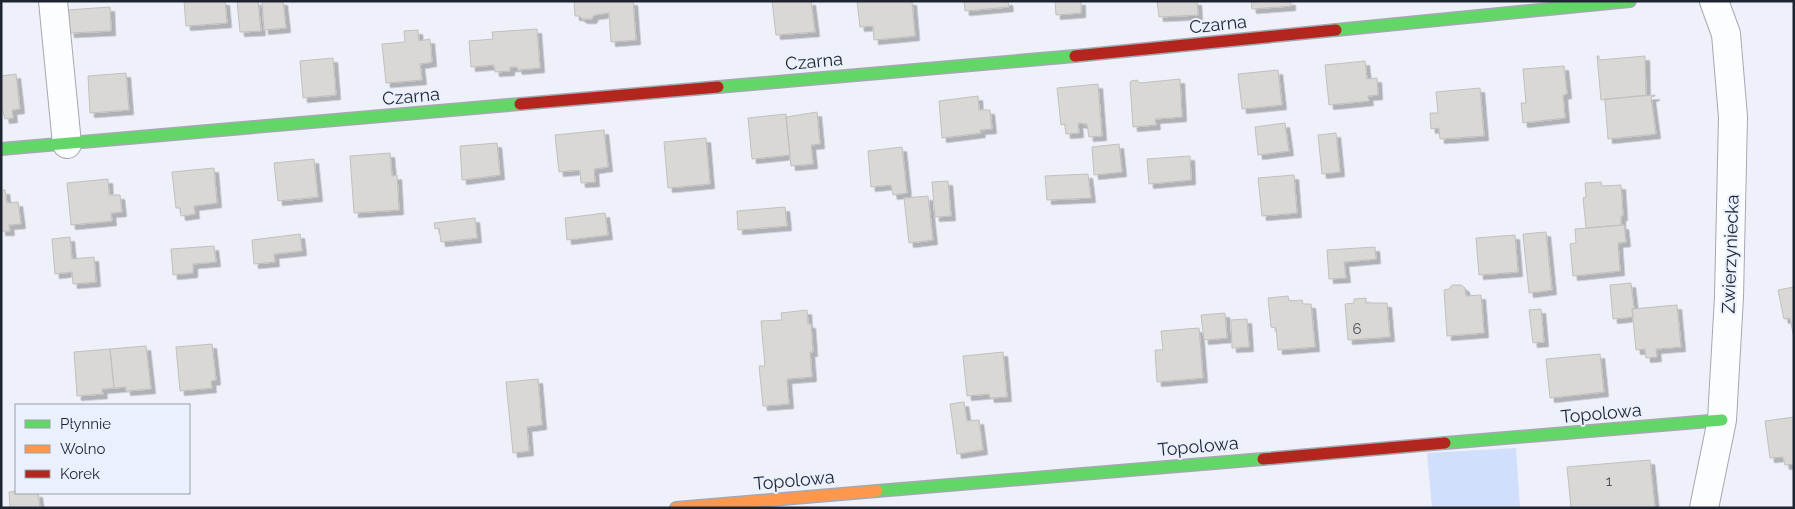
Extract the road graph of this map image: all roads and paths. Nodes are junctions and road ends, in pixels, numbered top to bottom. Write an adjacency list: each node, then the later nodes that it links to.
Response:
1 (53, 1): 4 (street)
2 (1630, 1): 4 (street, Czarna)
3 (1714, 1): 6 (street, Zwierzyniecka)
4 (67, 144): 5 (street, Czarna)
5 (1, 149)
6 (1722, 420): 7 (street, Topolowa); 8 (street, Zwierzyniecka)
7 (676, 508)
8 (1704, 508)

